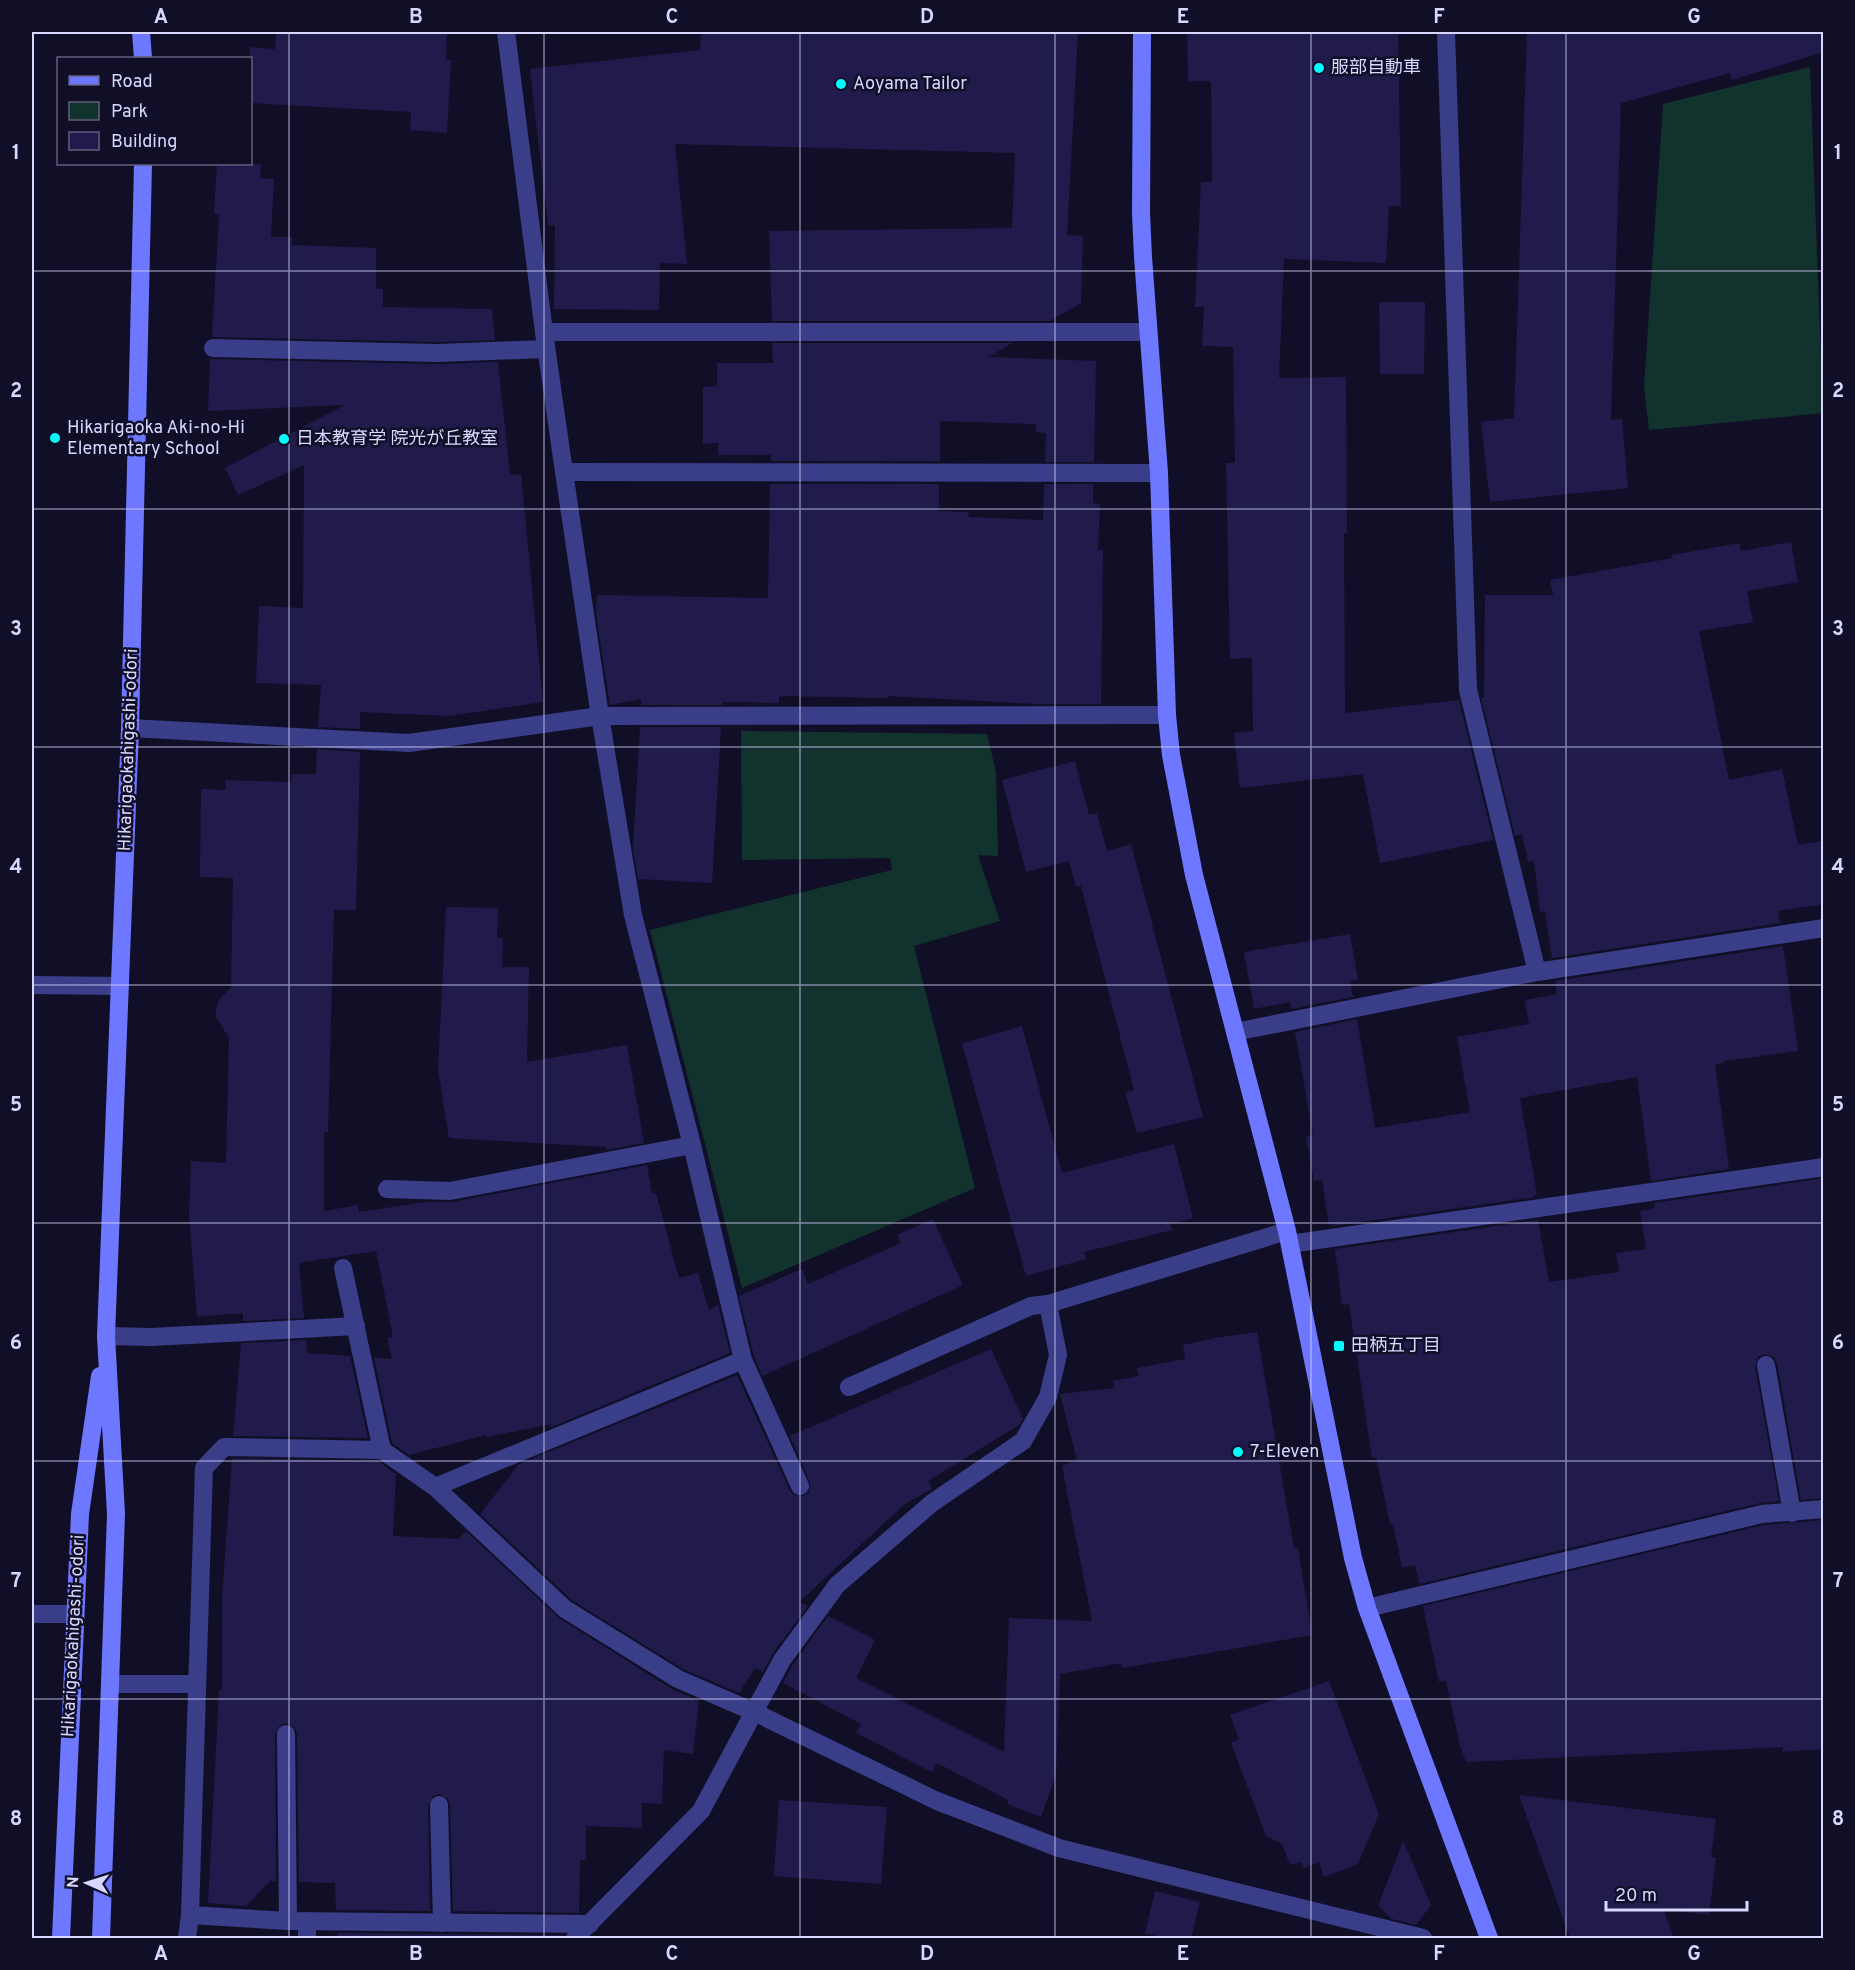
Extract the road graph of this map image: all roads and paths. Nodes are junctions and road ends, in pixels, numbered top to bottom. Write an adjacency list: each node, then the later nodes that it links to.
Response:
1 (141, 32): 5 (street)
2 (506, 32): 8 (street)
3 (1142, 32): 7 (street)
4 (1446, 32): 16 (street)
5 (143, 57)
6 (143, 165): 14 (street, Hikarigaokahigashi-odori)
7 (1147, 332): 8 (street); 11 (street)
8 (545, 340): 9 (street); 10 (street)
9 (213, 348)
10 (564, 472): 11 (street); 13 (street)
11 (1159, 473): 12 (street)
12 (1167, 715): 13 (street); 19 (street)
13 (600, 716): 14 (street); 20 (street)
14 (130, 728): 18 (street, Hikarigaokahigashi-odori)
15 (1824, 928): 16 (street)
16 (1537, 972): 19 (street)
17 (32, 985): 18 (street)
18 (120, 986): 27 (street, Hikarigaokahigashi-odori)
19 (1235, 1032): 23 (street)
20 (692, 1145): 22 (street); 28 (street)
21 (1824, 1167): 23 (street)
22 (387, 1189)
23 (1289, 1238): 25 (street); 36 (street)
24 (343, 1268): 26 (street)
25 (1048, 1304): 30 (street); 41 (street)
26 (356, 1326): 27 (street); 31 (street)
27 (106, 1336): 38 (street, Hikarigaokahigashi-odori); 40 (street, Hikarigaokahigashi-odori)
28 (743, 1360): 32 (street); 33 (street)
29 (1766, 1365): 35 (street)
30 (849, 1387)
31 (382, 1450): 33 (street); 39 (street)
32 (800, 1486)
33 (435, 1487): 41 (street)
34 (1824, 1509): 35 (street)
35 (1792, 1513): 36 (street)
36 (1367, 1608): 54 (street)
37 (32, 1614): 38 (street)
38 (74, 1614): 49 (street, Hikarigaokahigashi-odori)
39 (196, 1683): 40 (street); 44 (street)
40 (111, 1684): 50 (street, Hikarigaokahigashi-odori)
41 (754, 1712): 47 (street); 53 (street)
42 (286, 1734): 45 (street)
43 (439, 1805): 46 (street)
44 (190, 1915): 45 (street); 51 (street)
45 (288, 1921): 48 (street)
46 (442, 1923): 47 (street); 48 (street)
47 (590, 1924): 52 (street)
48 (307, 1930)
49 (61, 1938)
50 (101, 1938)
51 (187, 1938)
52 (575, 1938)
53 (1423, 1938)
54 (1489, 1938)

